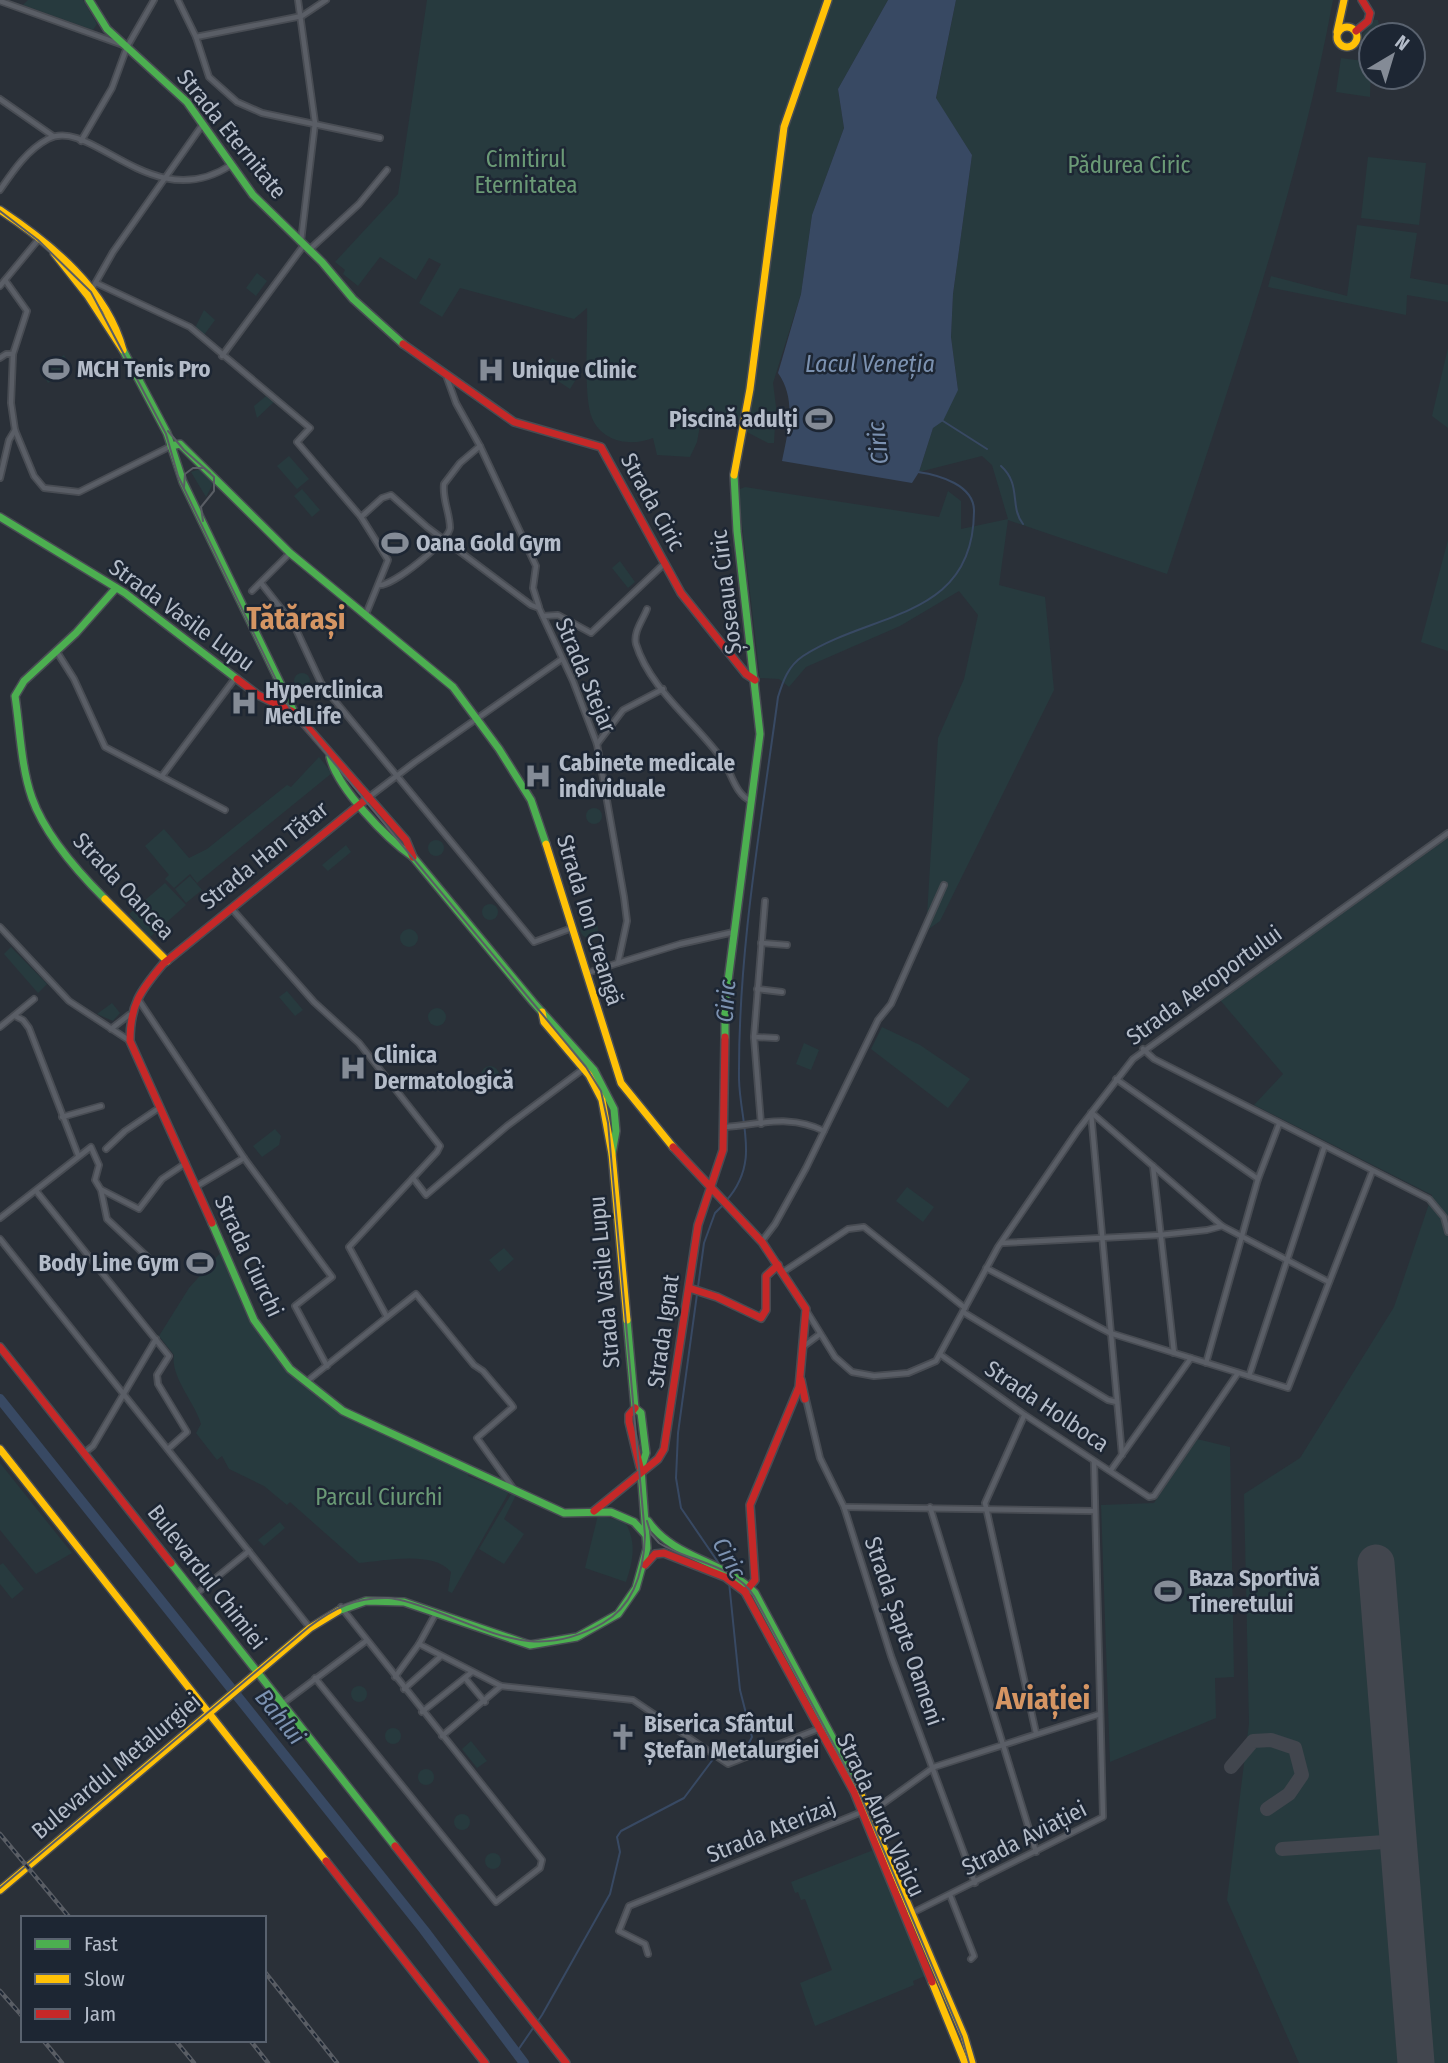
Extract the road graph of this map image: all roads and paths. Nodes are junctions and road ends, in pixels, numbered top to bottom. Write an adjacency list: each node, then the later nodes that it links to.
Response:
1 (89, 0): 15 (street, Strada Eternitate)
2 (154, 0): 15 (street)
3 (178, 0): 14 (street)
4 (298, 0): 11 (street)
5 (326, 0): 11 (street)
6 (828, 0): 62 (street, Șoseaua Ciric)
7 (1344, 0): 10 (street)
8 (1362, 0): 12 (street)
9 (0, 1): 15 (street)
10 (1341, 15): 12 (street); 13 (street)
11 (302, 16): 14 (street); 17 (street)
12 (1354, 29): 13 (street); 13 (street)
13 (1337, 34)
14 (196, 37): 17 (street)
15 (127, 47): 18 (street, Strada Eternitate); 21 (street)
16 (0, 99): 19 (street)
17 (315, 123): 20 (street); 28 (street)
18 (203, 124): 22 (street, Strada Eternitate); 24 (street)
19 (53, 137): 21 (street); 25 (street)
20 (380, 138)
21 (81, 141): 24 (street)
22 (231, 165): 24 (street); 28 (street, Strada Eternitate)
23 (387, 170): 28 (street)
24 (165, 179): 31 (street)
25 (0, 190)
26 (0, 210): 27 (street)
27 (38, 239): 29 (street); 30 (street)
28 (305, 246): 33 (street, Strada Eternitate); 37 (street)
29 (54, 253): 31 (street); 34 (street)
30 (5, 280): 32 (street); 36 (street)
31 (95, 285): 34 (street); 35 (street); 37 (street)
32 (0, 286)
33 (347, 293): 39 (street, Strada Ciric)
34 (88, 296): 35 (street)
35 (123, 350): 41 (street)
36 (13, 354): 38 (street); 40 (street)
37 (222, 356): 47 (street)
38 (0, 358)
39 (447, 378): 44 (street); 50 (street, Strada Ciric)
40 (15, 430): 43 (street); 45 (street)
41 (166, 430): 42 (street, Strada Ion Creangă); 43 (street)
42 (180, 444): 43 (street); 49 (street, Strada Ion Creangă)
43 (171, 446): 64 (street)
44 (480, 446): 48 (street); 55 (street)
45 (0, 478)
46 (0, 517): 53 (street, Strada Vasile Lupu)
47 (361, 517): 48 (street, Strada Stejar); 52 (street)
48 (445, 538): 52 (street); 55 (street, Strada Stejar)
49 (290, 553): 51 (street); 57 (street, Strada Ion Creangă)
50 (665, 563): 58 (street); 62 (street, Strada Ciric)
51 (261, 583): 54 (street); 69 (street)
52 (379, 585): 57 (street)
53 (117, 588): 59 (street); 61 (street, Strada Vasile Lupu)
54 (252, 591)
55 (539, 608): 58 (street, Strada Stejar)
56 (648, 609): 63 (street)
57 (366, 614): 65 (street, Strada Ion Creangă)
58 (543, 616): 60 (street, Strada Stejar)
59 (57, 652): 68 (street); 84 (street, Strada Oancea)
60 (562, 659): 65 (street); 66 (street, Strada Stejar)
61 (236, 677): 64 (street, Strada Vasile Lupu); 68 (street)
62 (755, 680): 71 (street, Șoseaua Ciric)
63 (663, 689): 66 (street); 71 (street)
64 (295, 713): 67 (street, Strada Vasile Lupu)
65 (477, 719): 69 (street); 80 (street, Strada Ion Creangă)
66 (597, 744): 85 (street, Strada Stejar)
67 (329, 756): 70 (street, Strada Vasile Lupu); 72 (street, Strada Vasile Lupu)
68 (162, 776): 73 (street)
69 (396, 777): 70 (street); 80 (street)
70 (369, 797): 72 (street, Strada Han Tătar); 75 (street, Strada Vasile Lupu)
71 (751, 801): 81 (street, Șoseaua Ciric)
72 (361, 803): 75 (street, Strada Vasile Lupu); 78 (street, Strada Han Tătar)
73 (225, 810)
74 (1448, 833): 98 (street, Strada Aeroportului)
75 (413, 857): 99 (street, Strada Vasile Lupu)
76 (944, 885): 108 (street)
77 (765, 901): 82 (street)
78 (232, 909): 84 (street, Strada Han Tătar); 116 (street)
79 (0, 927): 94 (street)
80 (573, 928): 86 (street, Strada Ion Creangă)
81 (734, 932): 85 (street); 107 (street, Șoseaua Ciric)
82 (761, 943): 83 (street); 87 (street)
83 (787, 946)
84 (167, 961): 90 (street, Strada Han Tătar)
85 (618, 963): 86 (street)
86 (587, 973): 118 (street, Strada Ion Creangă)
87 (757, 989): 88 (street); 95 (street)
88 (782, 992)
89 (34, 999): 92 (street)
90 (138, 999): 91 (street, Strada Han Tătar); 112 (street)
91 (130, 1014): 94 (street); 97 (street, Strada Han Tătar)
92 (15, 1016): 93 (street); 104 (street)
93 (0, 1027)
94 (110, 1029): 97 (street)
95 (754, 1037): 96 (street); 105 (street)
96 (776, 1038)
97 (130, 1041): 102 (street, Strada Ciurchi)
98 (1143, 1049): 100 (street, Strada Aeroportului); 106 (street)
99 (587, 1067): 116 (street); 160 (street, Strada Vasile Lupu)
100 (1116, 1079): 103 (street, Strada Aeroportului); 117 (street)
101 (101, 1106): 104 (street)
102 (159, 1108): 110 (street); 113 (street, Strada Ciurchi)
103 (1091, 1112): 114 (street); 127 (street); 130 (street, Strada Aeroportului)
104 (62, 1117): 111 (street)
105 (758, 1124): 107 (street); 108 (street)
106 (1279, 1124): 109 (street); 117 (street)
107 (729, 1127): 118 (street, Șoseaua Ciric)
108 (824, 1131): 129 (street)
109 (1324, 1148): 115 (street); 131 (street)
110 (106, 1149)
111 (78, 1155): 120 (street); 121 (street)
112 (244, 1158): 119 (street); 150 (street)
113 (186, 1163): 119 (street, Strada Ciurchi); 120 (street)
114 (1153, 1164): 123 (street); 125 (street)
115 (1372, 1172): 124 (street); 136 (street)
116 (413, 1178): 140 (street)
117 (1258, 1179): 126 (street)
118 (710, 1185): 129 (street, Strada Ion Creangă); 137 (street, Strada Ignat)
119 (197, 1186): 154 (street, Strada Ciurchi)
120 (101, 1190): 133 (street)
121 (37, 1192): 122 (street); 143 (street)
122 (0, 1218)
123 (1222, 1226): 125 (street); 126 (street)
124 (1448, 1231)
125 (1160, 1235): 127 (street); 146 (street)
126 (1241, 1236): 131 (street); 149 (street)
127 (1100, 1237): 130 (street); 141 (street)
128 (0, 1239): 155 (street)
129 (762, 1241): 132 (street, Strada Ion Creangă)
130 (1001, 1243): 134 (street, Strada Aeroportului)
131 (1287, 1260): 136 (street); 152 (street)
132 (778, 1265): 135 (street, Strada Ion Creangă); 137 (street)
133 (157, 1266)
134 (986, 1268): 139 (street, Strada Aeroportului); 141 (street)
135 (783, 1272): 138 (street, Strada Ion Creangă); 139 (street)
136 (1329, 1282): 152 (street)
137 (692, 1289): 168 (street, Strada Ignat)
138 (806, 1309): 142 (street); 144 (street, Strada Aurel Vlaicu)
139 (964, 1310): 147 (street, Strada Aeroportului); 158 (street)
140 (387, 1317): 150 (street); 169 (street)
141 (1110, 1333): 146 (street); 158 (street)
142 (820, 1334): 144 (street); 147 (street)
143 (156, 1339): 155 (street); 163 (street)
144 (804, 1346): 153 (street, Strada Aurel Vlaicu)
145 (0, 1347): 164 (street, Bulevardul Chimiei)
146 (1174, 1353): 148 (street)
147 (941, 1355): 161 (street, Strada Holboca)
148 (1191, 1359): 149 (street); 165 (street)
149 (1206, 1363): 151 (street)
150 (327, 1366): 154 (street)
151 (1238, 1373): 152 (street); 167 (street, Strada Holboca)
152 (1249, 1376)
153 (801, 1379): 156 (street, Strada Aurel Vlaicu); 157 (street)
154 (305, 1383): 169 (street, Strada Ciurchi)
155 (124, 1394): 163 (street); 164 (street)
156 (797, 1395): 157 (street); 159 (street, Strada Aurel Vlaicu)
157 (806, 1401): 159 (street); 170 (street, Strada Șapte Oameni)
158 (1116, 1402): 165 (street)
159 (793, 1405): 179 (street, Strada Aurel Vlaicu)
160 (635, 1408): 168 (street, Strada Vasile Lupu); 168 (street, Strada Vasile Lupu)
161 (1024, 1415): 166 (street, Strada Holboca); 172 (street)
162 (0, 1449): 202 (street)
163 (168, 1449): 178 (street)
164 (84, 1453): 184 (street, Bulevardul Chimiei)
165 (1122, 1455): 167 (street)
166 (1094, 1462): 167 (street, Strada Holboca); 174 (street, Strada Aviației)
167 (1111, 1470)
168 (641, 1471): 173 (street); 175 (street, Strada Vasile Lupu)
169 (513, 1488): 173 (street, Strada Ciurchi)
170 (844, 1507): 171 (street); 208 (street, Strada Șapte Oameni)
171 (930, 1507): 172 (street); 207 (street)
172 (986, 1508): 174 (street); 205 (street)
173 (594, 1511): 176 (street, Strada Ciurchi)
174 (1094, 1511): 203 (street, Strada Aviației)
175 (645, 1516): 176 (street); 177 (street, Strada Vasile Lupu); 181 (street, Strada Aurel Vlaicu)
176 (634, 1522): 177 (street, Strada Ciurchi)
177 (647, 1536): 180 (street, Strada Vasile Lupu)
178 (249, 1551): 184 (street); 188 (street)
179 (754, 1569): 182 (street); 183 (street, Strada Aurel Vlaicu); 186 (street, Strada Aurel Vlaicu)
180 (642, 1570): 181 (street, Strada Aurel Vlaicu); 187 (street, Strada Vasile Lupu)
181 (726, 1574): 182 (street, Strada Aurel Vlaicu)
182 (739, 1581): 183 (street, Strada Aurel Vlaicu)
183 (748, 1589): 186 (street, Strada Aurel Vlaicu); 204 (street, Strada Aurel Vlaicu)
184 (196, 1594): 192 (street, Bulevardul Chimiei)
185 (341, 1606): 187 (street, Strada Vasile Lupu); 188 (street, Strada Vasile Lupu); 189 (street)
186 (762, 1606): 204 (street, Strada Aurel Vlaicu)
187 (436, 1613): 190 (street)
188 (310, 1628): 192 (street, Strada Vasile Lupu)
189 (366, 1641): 194 (street); 195 (street)
190 (419, 1644): 191 (street); 194 (street)
191 (440, 1657): 193 (street); 198 (street)
192 (257, 1672): 200 (street, Bulevardul Chimiei); 202 (street, Bulevardul Metalurgiei)
193 (472, 1672): 196 (street); 197 (street)
194 (395, 1677): 198 (street)
195 (315, 1678): 200 (street); 206 (street)
196 (465, 1678): 199 (street); 201 (street)
197 (501, 1686): 199 (street); 204 (street)
198 (404, 1689): 201 (street)
199 (485, 1703): 206 (street)
200 (282, 1704): 218 (street, Bulevardul Chimiei)
201 (422, 1712): 206 (street)
202 (208, 1714): 212 (street, Bulevardul Metalurgiei); 217 (street)
203 (1100, 1714): 205 (street, Strada Aterizaj); 210 (street, Strada Aviației)
204 (823, 1727): 209 (street, Strada Aurel Vlaicu)
205 (1036, 1733): 207 (street, Strada Aterizaj)
206 (442, 1737)
207 (1003, 1744): 208 (street, Strada Aterizaj); 210 (street)
208 (933, 1767): 209 (street, Strada Aterizaj); 211 (street, Strada Șapte Oameni)
209 (866, 1811): 214 (street, Strada Aurel Vlaicu); 215 (street, Strada Aterizaj)
210 (1036, 1852): 211 (street, Strada Aviației)
211 (975, 1883): 213 (street, Strada Aviației)
212 (0, 1890)
213 (950, 1895): 214 (street, Strada Aviației); 216 (street)
214 (909, 1914): 219 (street, Strada Aurel Vlaicu); 220 (street, Strada Aurel Vlaicu)
215 (648, 1954)
216 (971, 1959)
217 (485, 2063)
218 (566, 2063)
219 (965, 2063)
220 (972, 2063)

